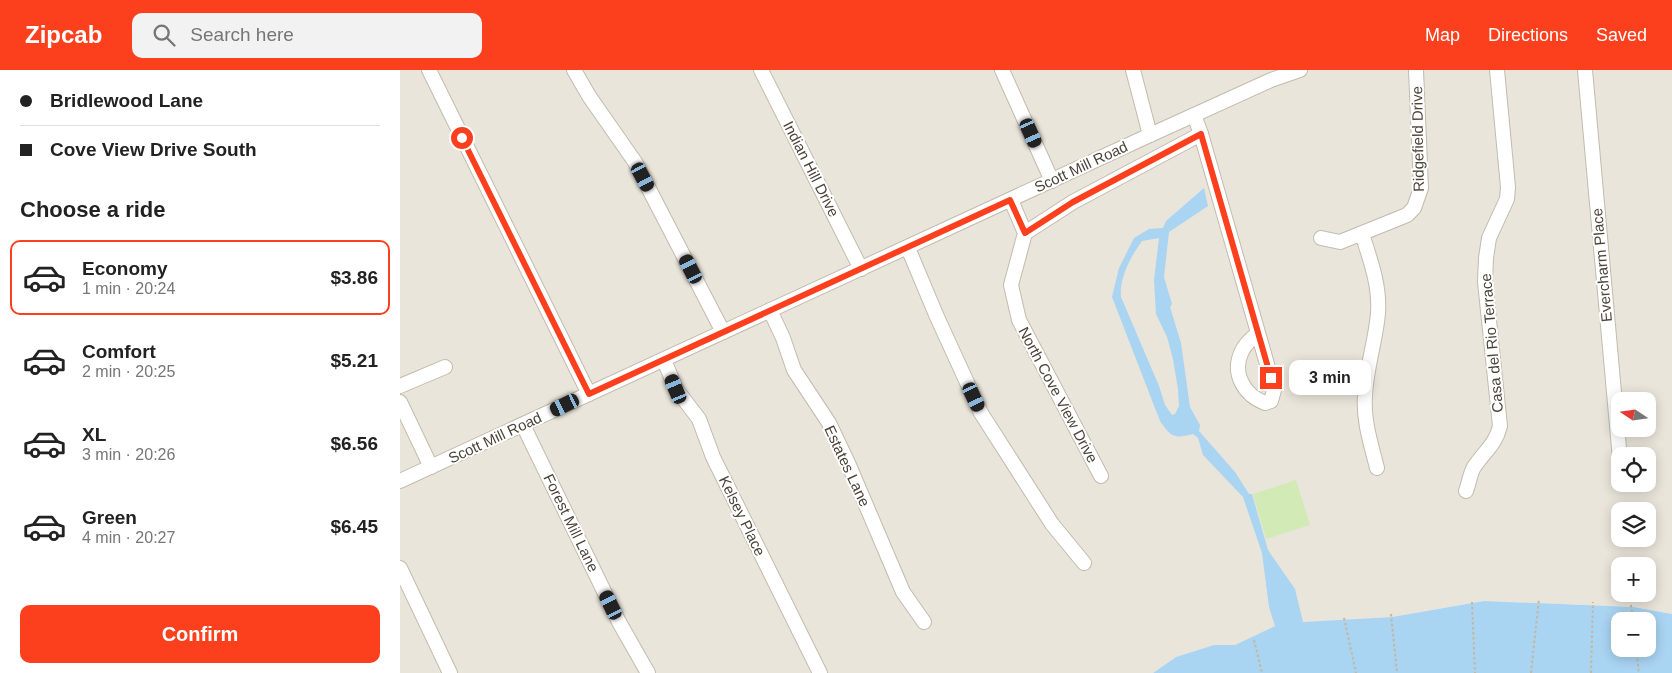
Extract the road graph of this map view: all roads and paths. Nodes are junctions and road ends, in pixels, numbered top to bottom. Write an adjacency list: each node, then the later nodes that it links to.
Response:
1 (429, 70): 26 (street)
2 (574, 70): 21 (street)
3 (761, 70): 19 (street, Indian Hill Drive)
4 (1002, 70): 13 (street)
5 (1133, 70): 12 (street)
6 (1300, 70): 10 (street, Scott Mill Road)
7 (1416, 70): 16 (street, Ridgefield Drive)
8 (1498, 70): 34 (street, Casa del Rio Terrace)
9 (1585, 70): 29 (street, Evercharm Place)
10 (1194, 115): 11 (street); 12 (street, Scott Mill Road)
11 (1201, 134): 15 (street); 22 (street)
12 (1150, 135): 13 (street, Scott Mill Road)
13 (1052, 181): 14 (street, Scott Mill Road)
14 (1010, 200): 15 (street); 18 (street, Scott Mill Road)
15 (1025, 233): 32 (street, North Cove View Drive)
16 (1362, 234): 17 (street, Ridgefield Drive); 31 (street)
17 (1321, 238)
18 (908, 248): 19 (street, Scott Mill Road); 35 (street)
19 (861, 269): 20 (street, Scott Mill Road)
20 (770, 310): 21 (street, Scott Mill Road); 44 (street, Estates Lane)
21 (723, 332): 23 (street, Scott Mill Road)
22 (1258, 333): 22 (street)
23 (664, 360): 26 (street, Scott Mill Road); 49 (street, Kelsey Place)
24 (445, 367): 25 (street)
25 (400, 386)
26 (589, 394): 28 (street, Scott Mill Road)
27 (400, 402): 30 (street)
28 (523, 425): 30 (street, Scott Mill Road); 48 (street, Forest Mill Lane)
29 (1619, 447)
30 (431, 467): 33 (street, Scott Mill Road)
31 (1377, 468)
32 (1101, 476)
33 (400, 482)
34 (1466, 491)
35 (1084, 563)
36 (400, 568): 47 (street)
37 (1539, 599): 54 (path)
38 (1472, 602): 53 (path)
39 (1593, 602): 55 (path)
40 (1631, 605): 41 (path)
41 (1632, 612)
42 (1391, 614): 52 (path)
43 (1344, 618): 51 (path)
44 (924, 622)
45 (1254, 640): 50 (path)
46 (1637, 657): 56 (path)
47 (450, 673)
48 (648, 673)
49 (820, 673)
50 (1262, 673)
51 (1356, 673)
52 (1397, 673)
53 (1475, 673)
54 (1531, 673)
55 (1591, 673)
56 (1639, 673)

